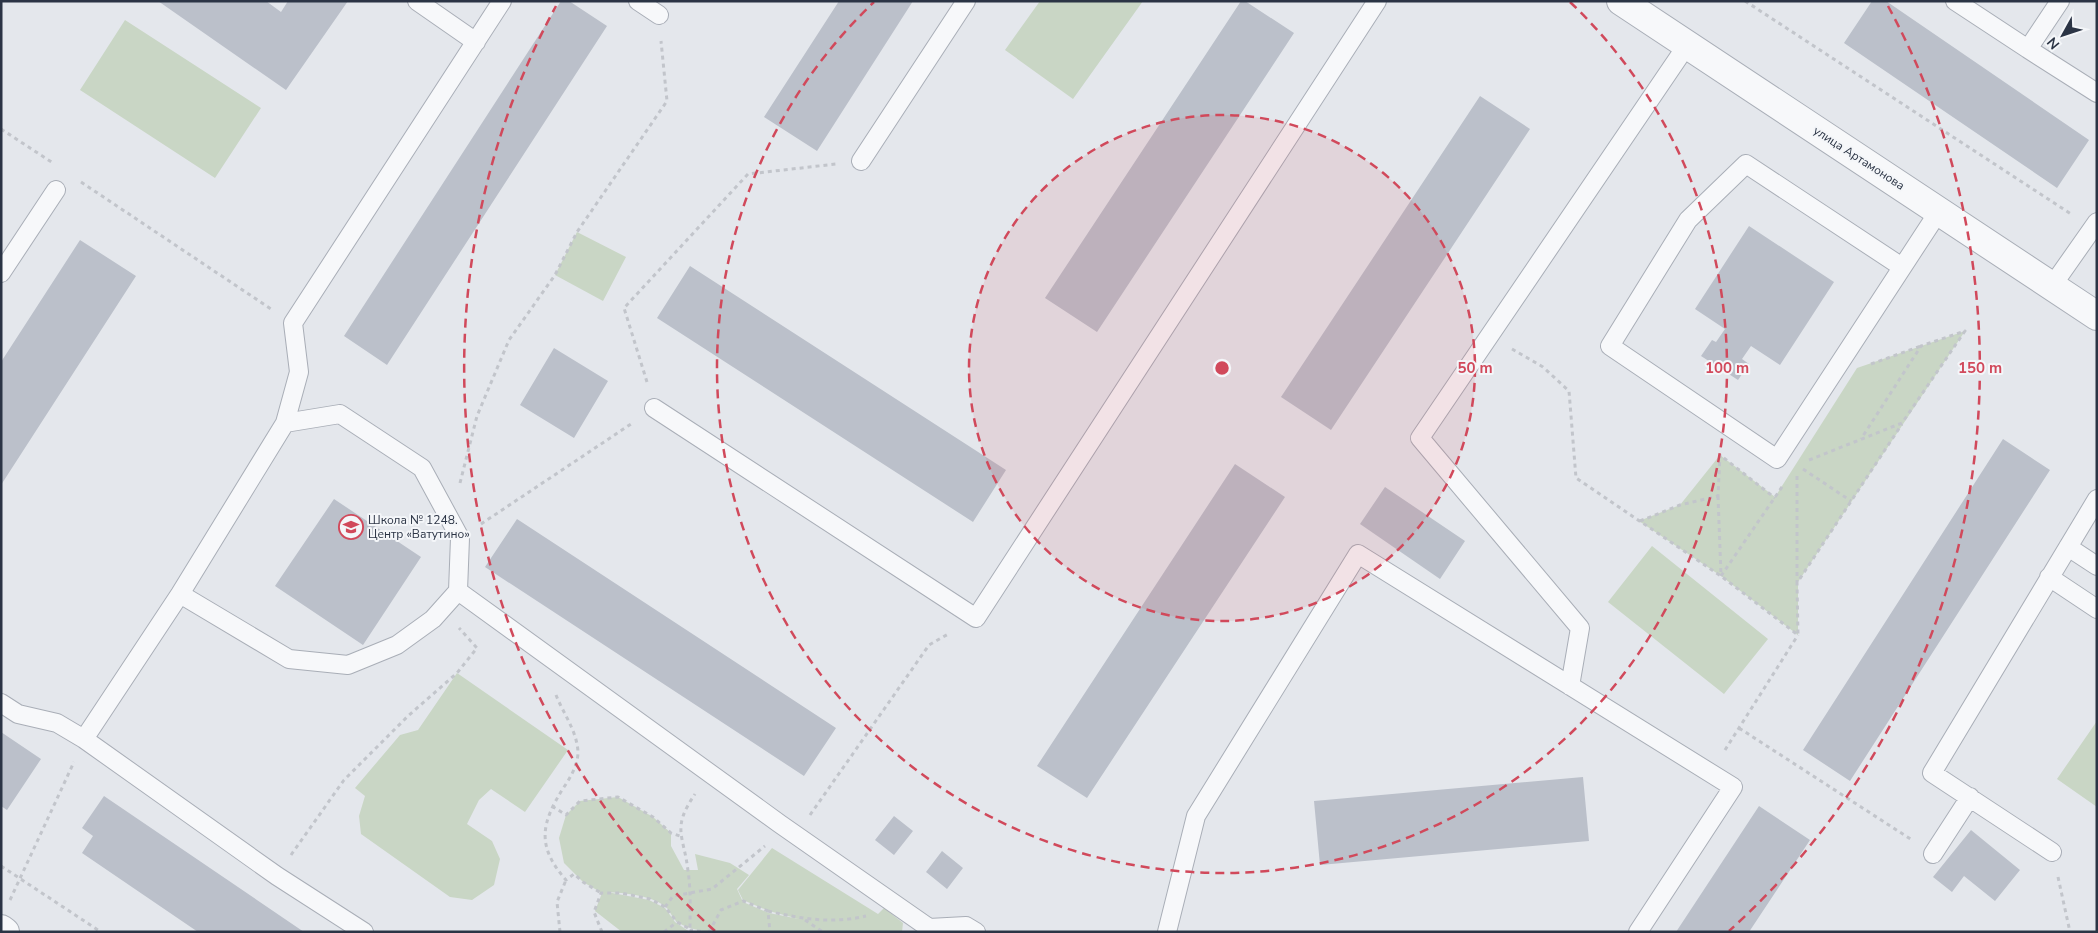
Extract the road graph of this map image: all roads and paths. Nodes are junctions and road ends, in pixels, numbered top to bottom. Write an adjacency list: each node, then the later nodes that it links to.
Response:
1 (417, 1): 11 (lane)
2 (502, 1): 11 (lane)
3 (638, 1): 10 (lane)
4 (966, 1): 16 (lane)
5 (1377, 1): 51 (lane)
6 (1622, 1): 12 (street, улица Артамонова)
7 (1744, 1): 21 (path)
8 (1955, 1): 13 (lane)
9 (2060, 1): 13 (lane)
10 (659, 15): 35 (path)
11 (476, 42): 26 (lane)
12 (1687, 45): 20 (street, улица Артамонова); 27 (lane)
13 (2028, 49): 14 (lane)
14 (2097, 93)
15 (1, 129): 17 (path)
16 (861, 161): 28 (path)
17 (54, 164)
18 (76, 179): 26 (path)
19 (56, 190): 23 (lane)
20 (1939, 211): 22 (lane); 24 (street, улица Артамонова)
21 (2094, 225): 24 (lane)
22 (1902, 267): 22 (lane)
23 (1, 273)
24 (2052, 286): 25 (street, улица Артамонова)
25 (2097, 316)
26 (293, 324): 29 (lane)
27 (1490, 336): 40 (path); 54 (lane)
28 (654, 408): 41 (path); 51 (lane)
29 (285, 423): 41 (lane); 48 (lane)
30 (1902, 423): 31 (path); 31 (path); 39 (path)
31 (1861, 439): 32 (path)
32 (1806, 461)
33 (1797, 464): 39 (path)
34 (1797, 474): 46 (path)
35 (458, 491)
36 (1718, 496): 37 (path); 40 (path); 44 (path)
37 (1775, 498)
38 (2097, 499): 42 (lane)
39 (1850, 502): 46 (path)
40 (1640, 521): 44 (path)
41 (460, 538): 47 (lane)
42 (2068, 547): 43 (lane); 45 (lane)
43 (2097, 566)
44 (1721, 576): 52 (path)
45 (2049, 577): 50 (lane); 60 (lane)
46 (1797, 584): 52 (path)
47 (458, 591): 49 (lane); 53 (lane)
48 (180, 594): 49 (lane); 57 (lane)
49 (443, 608): 68 (path)
50 (2097, 609)
51 (976, 618): 63 (path)
52 (1798, 635): 56 (path)
53 (558, 663): 58 (lane); 61 (path)
54 (1570, 686): 59 (lane); 93 (lane)
55 (1, 703): 57 (lane)
56 (1739, 728): 59 (path); 66 (path)
57 (84, 739): 68 (lane); 69 (path)
58 (710, 773): 62 (lane); 64 (path)
59 (1710, 773): 94 (lane)
60 (1970, 797): 65 (lane); 66 (lane)
61 (552, 806): 64 (path); 70 (path)
62 (780, 824): 63 (lane); 72 (path)
63 (796, 834): 73 (lane)
64 (680, 836): 72 (path)
65 (2052, 852): 95 (path)
66 (1933, 854)
67 (1, 866): 69 (path)
68 (276, 876): 83 (lane)
69 (20, 878): 74 (path); 82 (path)
70 (566, 880): 71 (path); 84 (path)
71 (601, 893): 75 (path); 85 (path)
72 (689, 894): 75 (path); 78 (path)
73 (889, 901): 77 (path); 80 (lane)
74 (9, 902)
75 (665, 907): 78 (path)
76 (768, 912): 77 (path); 89 (path); 90 (path)
77 (806, 920): 91 (path)
78 (676, 922): 86 (path)
79 (1, 930): 81 (street)
80 (928, 930): 92 (lane)
81 (5, 932)
82 (101, 932)
83 (364, 932)
84 (560, 932)
85 (602, 932)
86 (664, 932)
87 (691, 932): 88 (path)
88 (705, 932)
89 (709, 932)
90 (770, 932)
91 (823, 932)
92 (976, 932)
93 (1167, 932)
94 (1638, 932)
95 (2070, 932)

